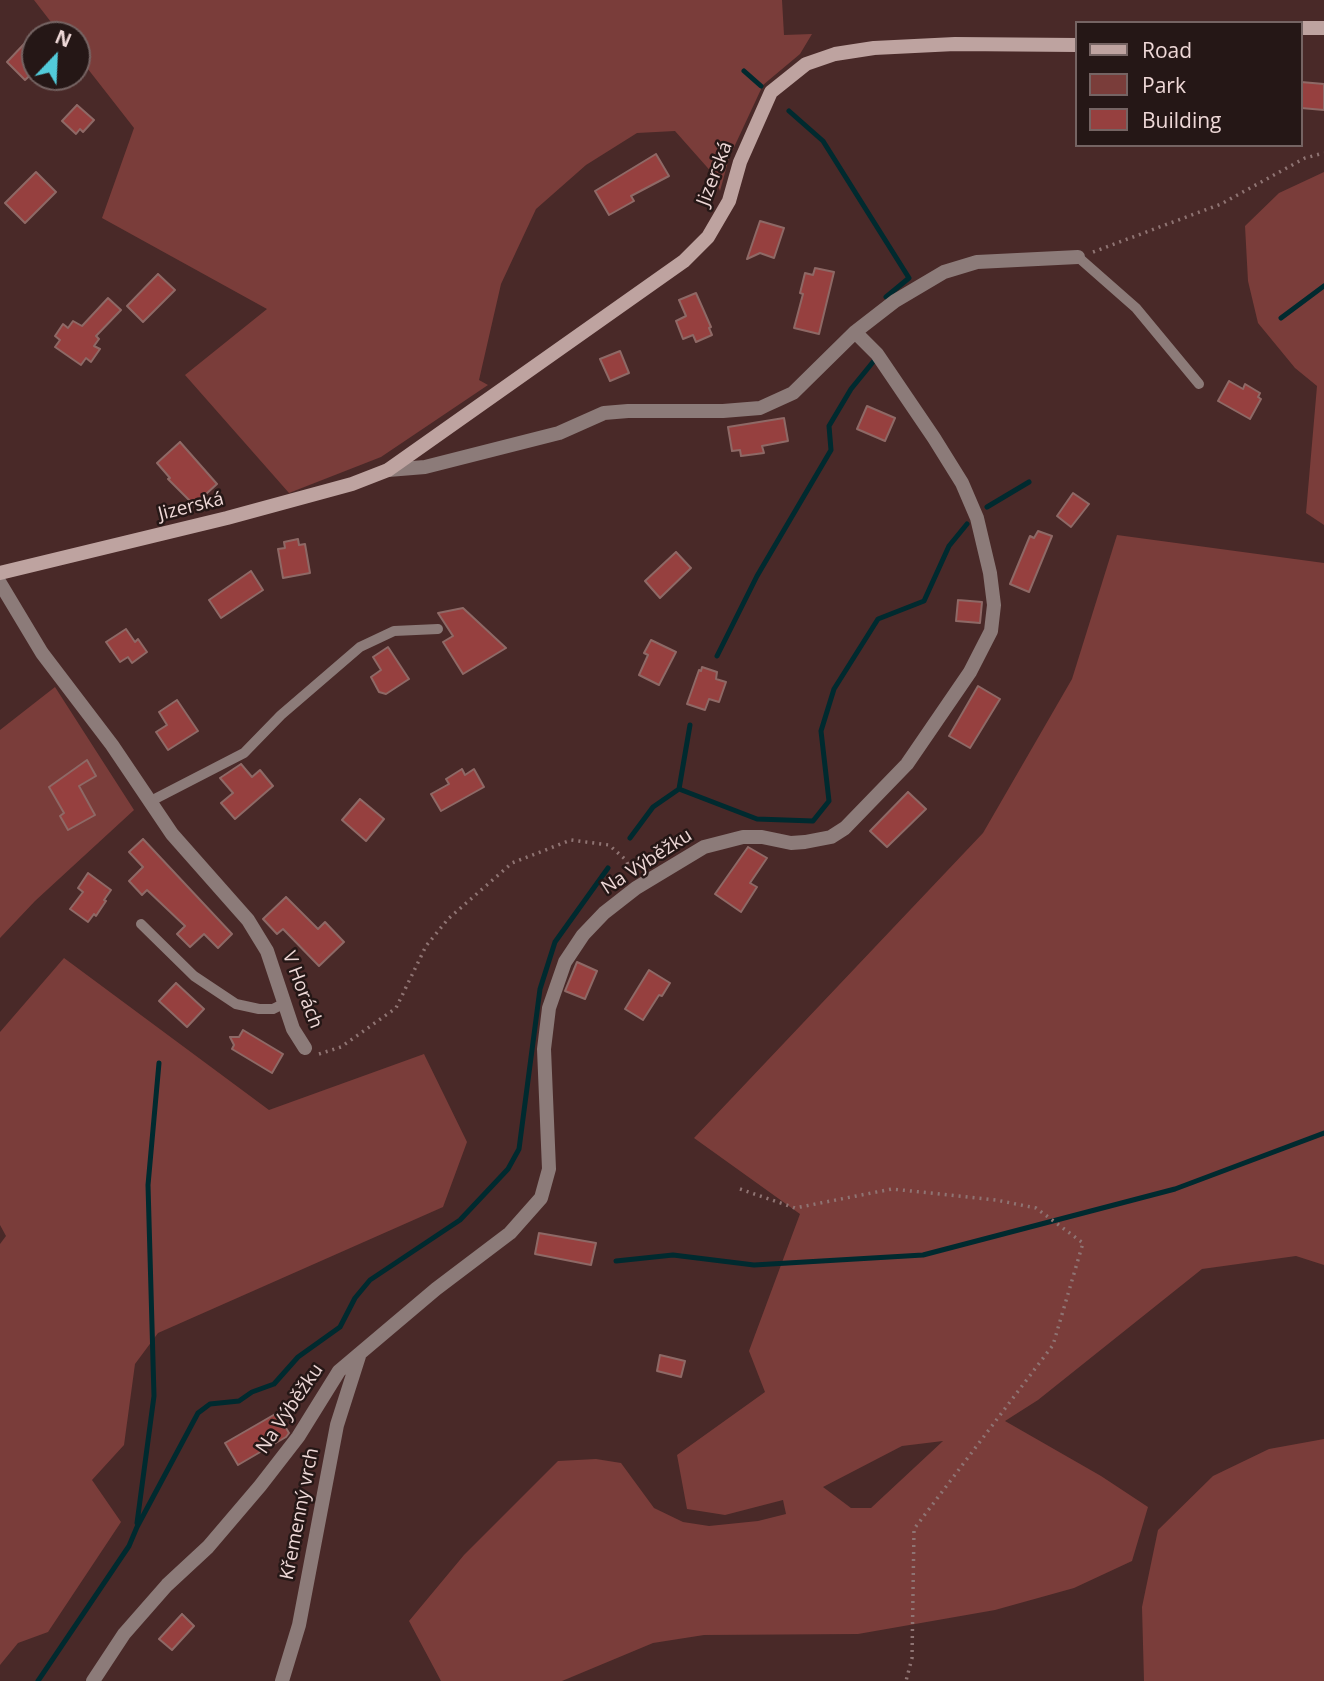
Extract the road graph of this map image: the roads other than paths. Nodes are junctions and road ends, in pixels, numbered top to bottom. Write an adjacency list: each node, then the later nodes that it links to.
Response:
1 (1303, 28): 2 (street)
2 (1324, 28)
3 (1076, 45): 7 (street, Jizerská)
4 (1078, 257): 5 (street); 6 (lane)
5 (855, 332): 7 (street, Jizerská); 15 (street, Na Výběžku)
6 (1199, 384)
7 (388, 470): 8 (street, Jizerská)
8 (0, 573)
9 (0, 583): 11 (street, V Horách)
10 (438, 629): 11 (lane)
11 (149, 802): 13 (street, V Horách)
12 (141, 925): 13 (lane)
13 (285, 1003): 14 (street, V Horách)
14 (305, 1048)
15 (359, 1355): 16 (street, Na Výběžku); 17 (street, Křemenný vrch)
16 (93, 1681)
17 (282, 1681)

